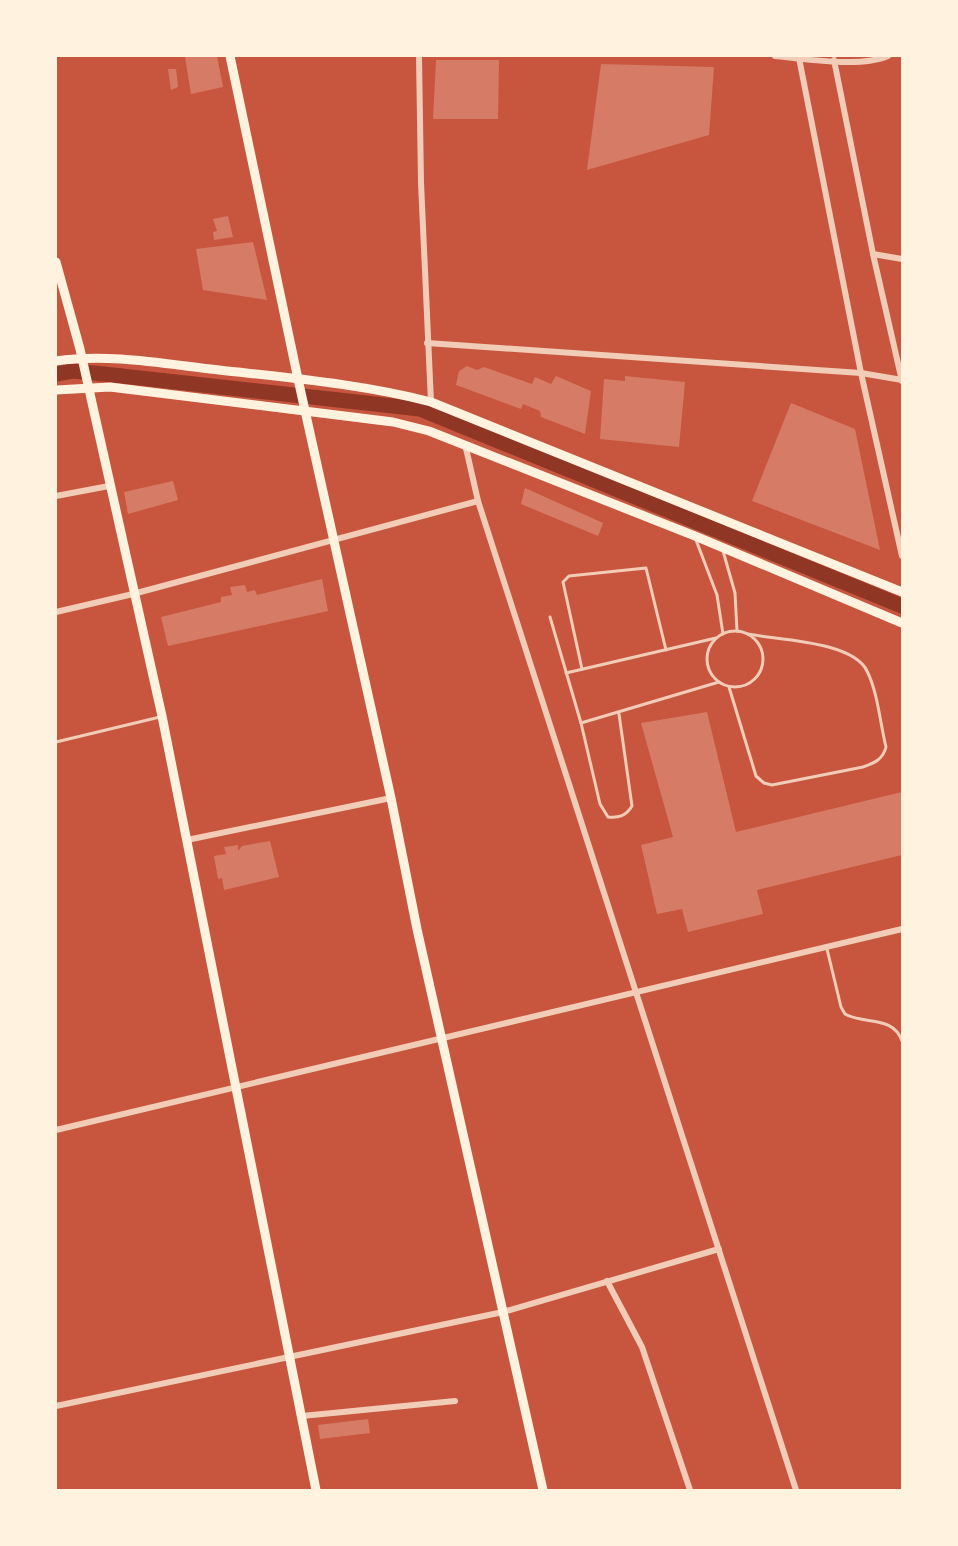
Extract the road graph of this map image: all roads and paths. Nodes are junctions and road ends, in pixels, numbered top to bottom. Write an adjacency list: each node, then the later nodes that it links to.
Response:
1 (230, 56): 14 (main road)
2 (419, 56): 10 (street)
3 (775, 56): 5 (street)
4 (888, 56): 6 (street)
5 (799, 58): 6 (street); 13 (street)
6 (834, 60): 7 (street)
7 (873, 254): 8 (street); 15 (street)
8 (903, 259)
9 (56, 264): 12 (main road)
10 (427, 343): 13 (street); 18 (street)
11 (56, 361): 12 (main road)
12 (82, 361): 14 (main road); 16 (main road)
13 (861, 373): 15 (street); 27 (street)
14 (298, 380): 18 (main road); 19 (main road)
15 (902, 380)
16 (88, 385): 17 (main road); 19 (main road); 21 (main road)
17 (56, 390)
18 (431, 402): 28 (main road)
19 (306, 411): 20 (main road); 25 (main road)
20 (465, 444): 23 (street); 24 (main road)
21 (109, 486): 22 (street); 29 (main road)
22 (56, 496)
23 (478, 501): 25 (street); 50 (street)
24 (695, 536): 26 (main road); 34 (lane)
25 (335, 540): 29 (street); 46 (main road)
26 (722, 548): 32 (main road); 33 (lane)
27 (903, 555)
28 (903, 592)
29 (134, 594): 30 (street); 43 (main road)
30 (56, 612)
31 (550, 617): 39 (lane)
32 (903, 623)
33 (737, 632): 34 (lane); 35 (lane)
34 (723, 634): 36 (lane)
35 (748, 634): 41 (lane); 41 (lane)
36 (716, 638): 37 (lane); 40 (lane)
37 (666, 650): 38 (lane); 38 (lane)
38 (582, 669): 39 (lane)
39 (566, 673): 44 (lane)
40 (719, 682): 41 (lane); 42 (lane)
41 (729, 687)
42 (619, 714): 44 (lane); 44 (lane)
43 (162, 716): 45 (lane); 47 (main road)
44 (581, 723)
45 (56, 742)
46 (392, 798): 47 (street); 51 (main road)
47 (187, 840): 53 (main road)
48 (903, 929): 49 (street)
49 (827, 948): 50 (street); 52 (lane)
50 (636, 992): 51 (street); 55 (street)
51 (441, 1037): 53 (street); 57 (main road)
52 (903, 1041)
53 (236, 1086): 54 (street); 58 (main road)
54 (56, 1130)
55 (719, 1249): 56 (street); 65 (street)
56 (607, 1281): 57 (street); 64 (street)
57 (503, 1312): 58 (street); 63 (main road)
58 (290, 1355): 60 (street); 61 (main road)
59 (455, 1401): 61 (street)
60 (56, 1406)
61 (302, 1416): 62 (main road)
62 (316, 1491)
63 (543, 1491)
64 (690, 1491)
65 (796, 1491)

